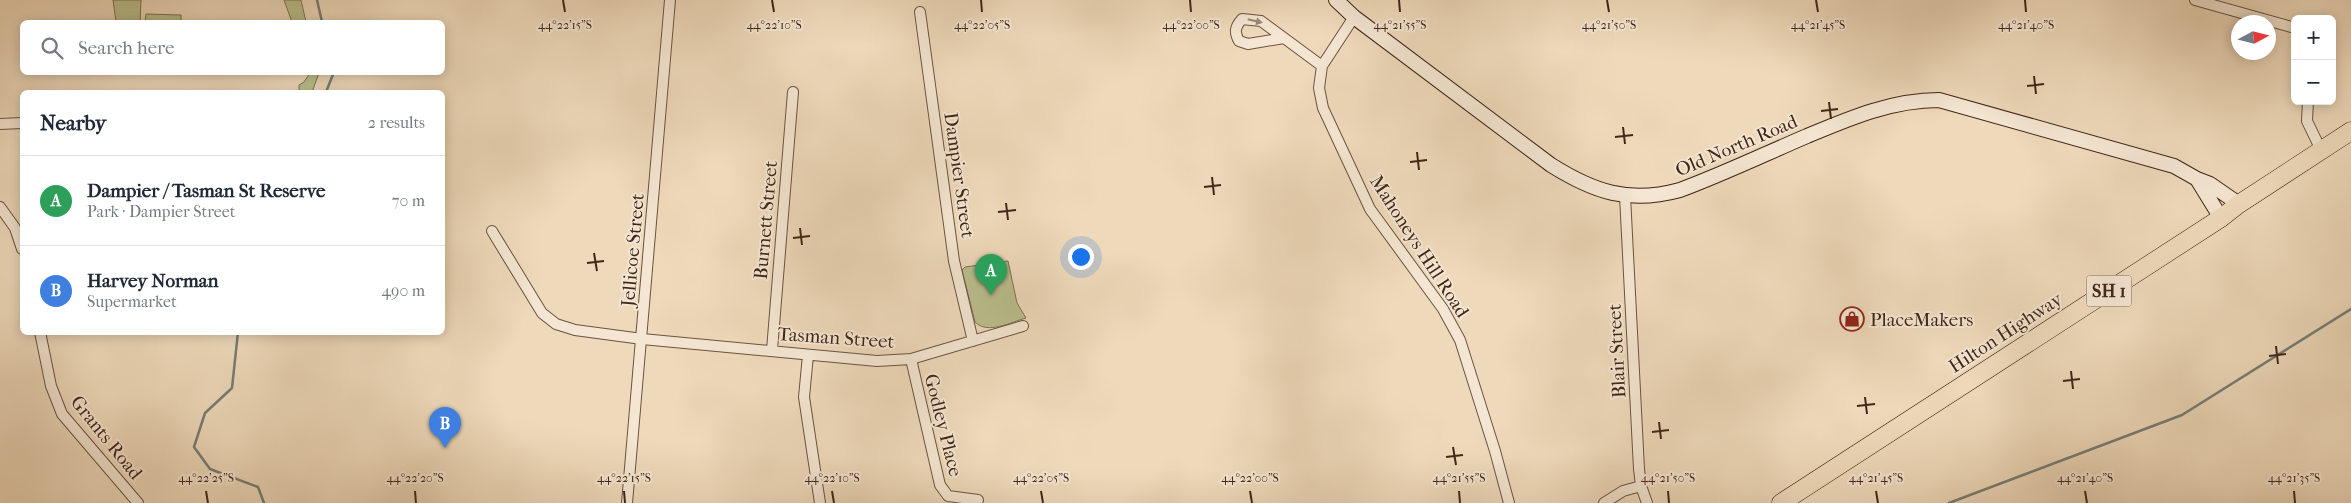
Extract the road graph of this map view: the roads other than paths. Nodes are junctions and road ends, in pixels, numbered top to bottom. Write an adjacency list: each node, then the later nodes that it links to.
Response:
1 (670, 0): 24 (street, Jellicoe Street)
2 (1336, 0): 5 (street, Old North Road)
3 (2195, 0): 6 (street)
4 (920, 12): 25 (street, Dampier Street)
5 (1354, 17): 8 (street, Mahoneys Hill Road); 16 (street, Old North Road)
6 (2291, 27)
7 (1284, 38): 8 (street)
8 (1322, 66): 34 (street, Mahoneys Hill Road)
9 (793, 92): 26 (street, Burnett Street)
10 (2308, 105): 14 (street)
11 (20, 123): 12 (street)
12 (0, 124)
13 (2351, 131): 14 (highway, Hilton Highway / SH 1)
14 (2321, 150): 17 (highway, Hilton Highway / SH 1)
15 (2196, 179): 16 (street, Old North Road); 17 (street, Old North Road); 19 (street, Old North Road)
16 (1626, 196): 29 (street, Blair Street)
17 (2239, 204): 19 (highway, Hilton Highway / SH 1)
18 (0, 207): 21 (street)
19 (2221, 218): 37 (highway, Hilton Highway / SH 1)
20 (492, 231): 24 (street, Tasman Street)
21 (20, 243)
22 (1023, 326): 25 (street, Tasman Street)
23 (41, 335): 31 (street, Grants Road)
24 (642, 339): 26 (street, Tasman Street); 32 (street, Jellicoe Street)
25 (973, 341): 28 (street, Tasman Street)
26 (772, 350): 27 (street, Tasman Street)
27 (808, 355): 28 (street, Tasman Street); 33 (street)
28 (911, 359): 30 (street, Godley Place)
29 (1641, 486): 35 (street); 36 (street, Blair Street)
30 (978, 500)
31 (138, 503)
32 (628, 503)
33 (820, 503)
34 (1509, 503)
35 (1604, 503)
36 (1647, 503)
37 (1781, 503)

